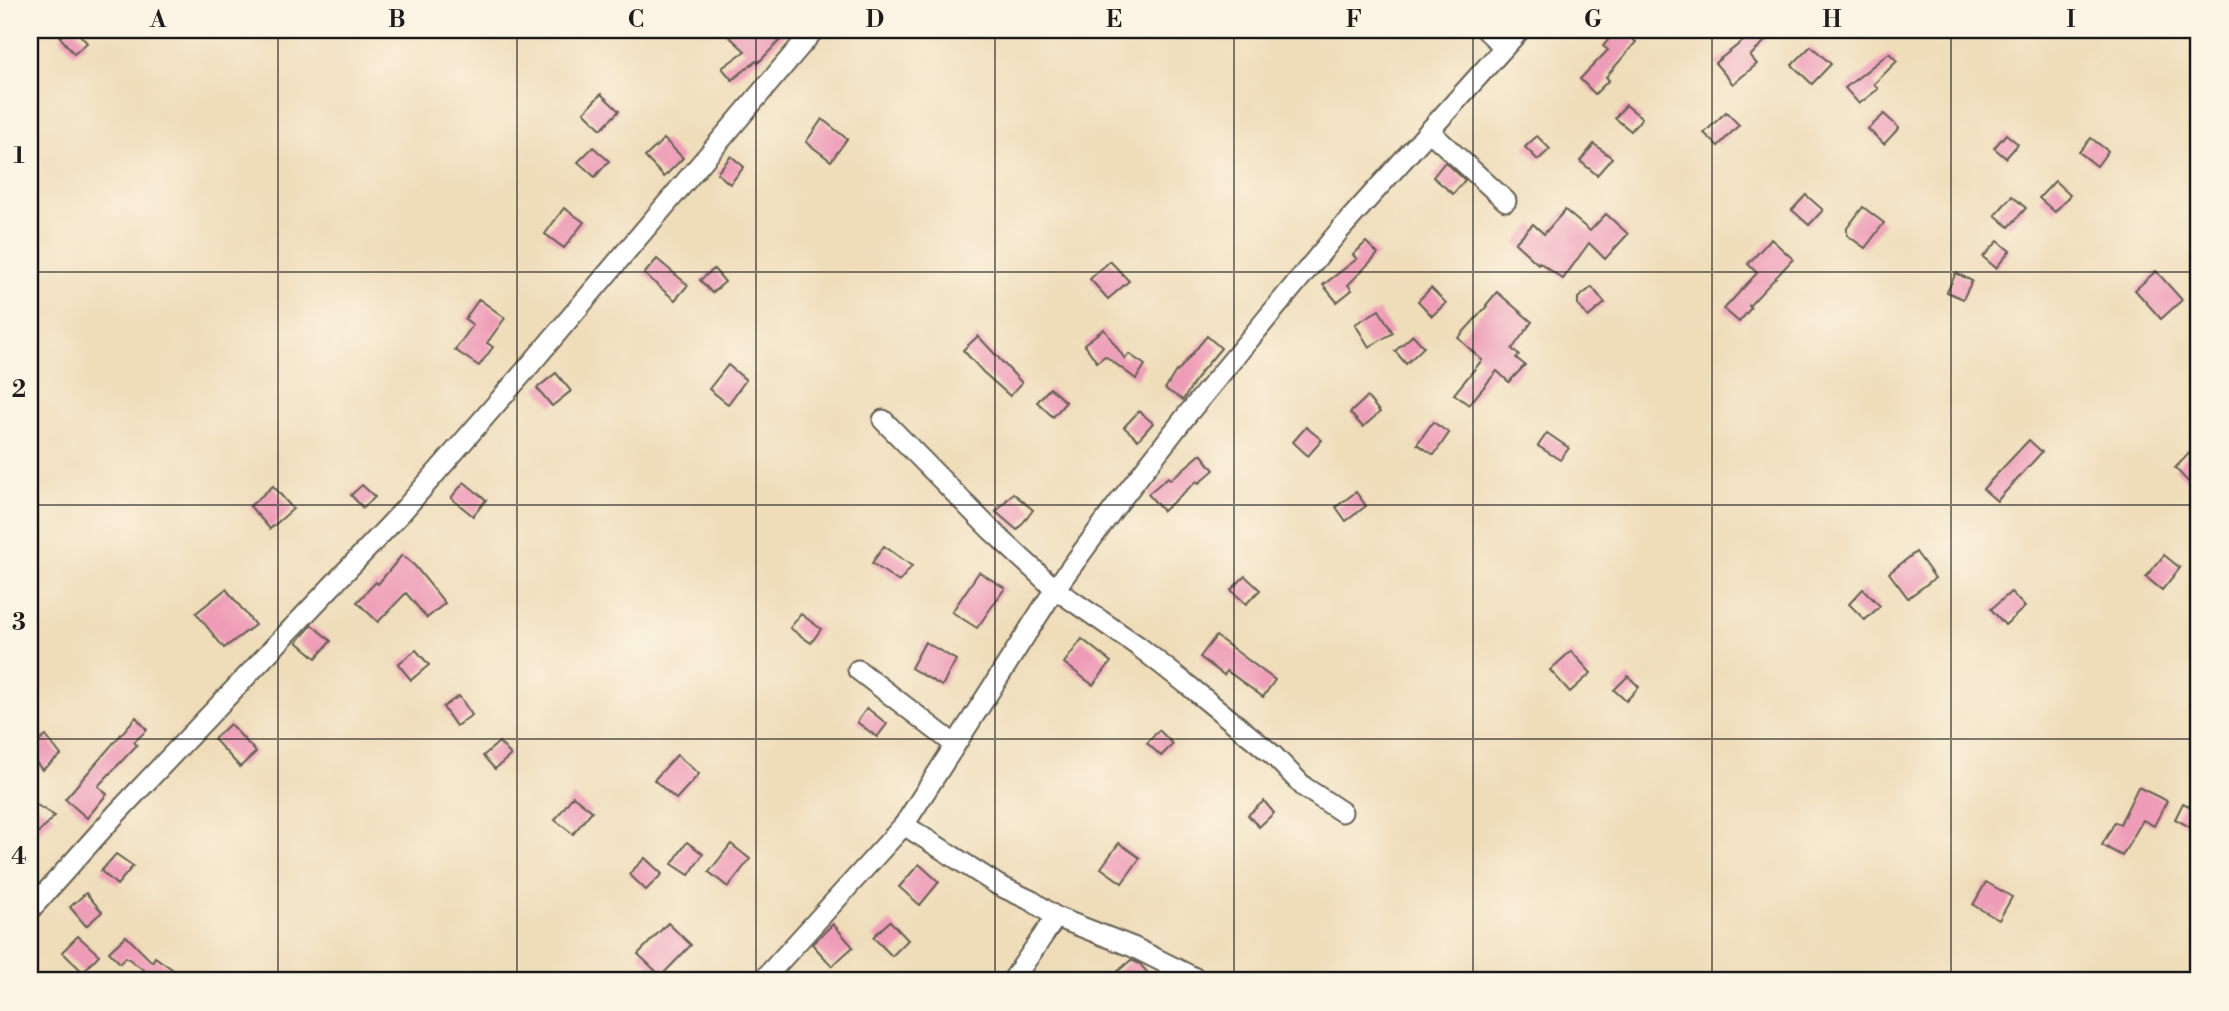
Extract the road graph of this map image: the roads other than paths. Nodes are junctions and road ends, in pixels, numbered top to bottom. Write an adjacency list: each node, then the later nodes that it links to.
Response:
1 (814, 30): 13 (street)
2 (1486, 30): 4 (street)
3 (1520, 30): 4 (street)
4 (1504, 47): 5 (street)
5 (1429, 131): 6 (street); 8 (street)
6 (1506, 201)
7 (883, 420): 8 (street)
8 (1055, 589): 10 (street); 11 (street)
9 (858, 670): 10 (street)
10 (954, 744): 12 (street)
11 (1342, 812)
12 (904, 825): 14 (street); 16 (street)
13 (30, 910)
14 (1056, 917): 15 (street); 17 (street)
15 (1195, 978)
16 (762, 981)
17 (1012, 981)

